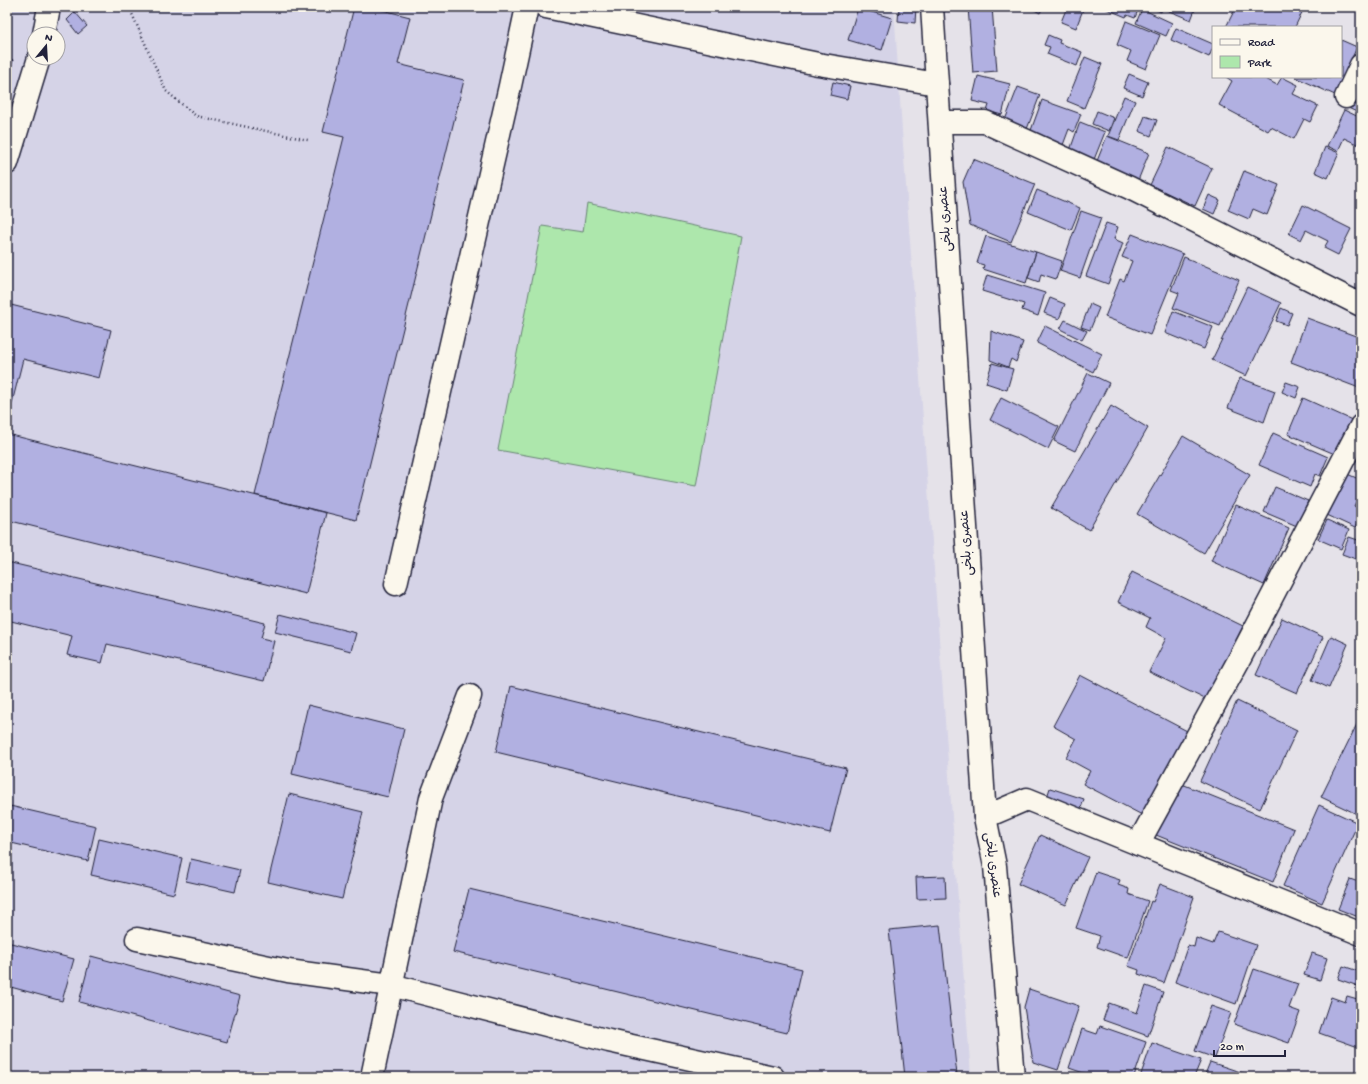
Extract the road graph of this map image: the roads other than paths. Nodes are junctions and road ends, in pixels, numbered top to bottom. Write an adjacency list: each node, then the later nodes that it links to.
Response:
1 (50, 7): 5 (street)
2 (527, 7): 14 (street)
3 (546, 7): 8 (street)
4 (932, 7): 8 (street, عنصری بلخی)
5 (46, 26)
6 (1361, 65): 9 (street)
7 (36, 66): 11 (street)
8 (937, 84): 10 (street, عنصری بلخی)
9 (1346, 97)
10 (940, 122): 12 (street); 16 (street, عنصری بلخی)
11 (7, 163)
12 (1361, 305)
13 (1361, 426): 17 (street)
14 (396, 584)
15 (470, 696): 20 (street)
16 (985, 817): 17 (street); 23 (street, عنصری بلخی)
17 (1138, 844): 18 (street)
18 (1361, 934)
19 (137, 939): 20 (street)
20 (391, 985): 21 (street); 22 (street)
21 (372, 1077)
22 (773, 1077)
23 (1013, 1077)

